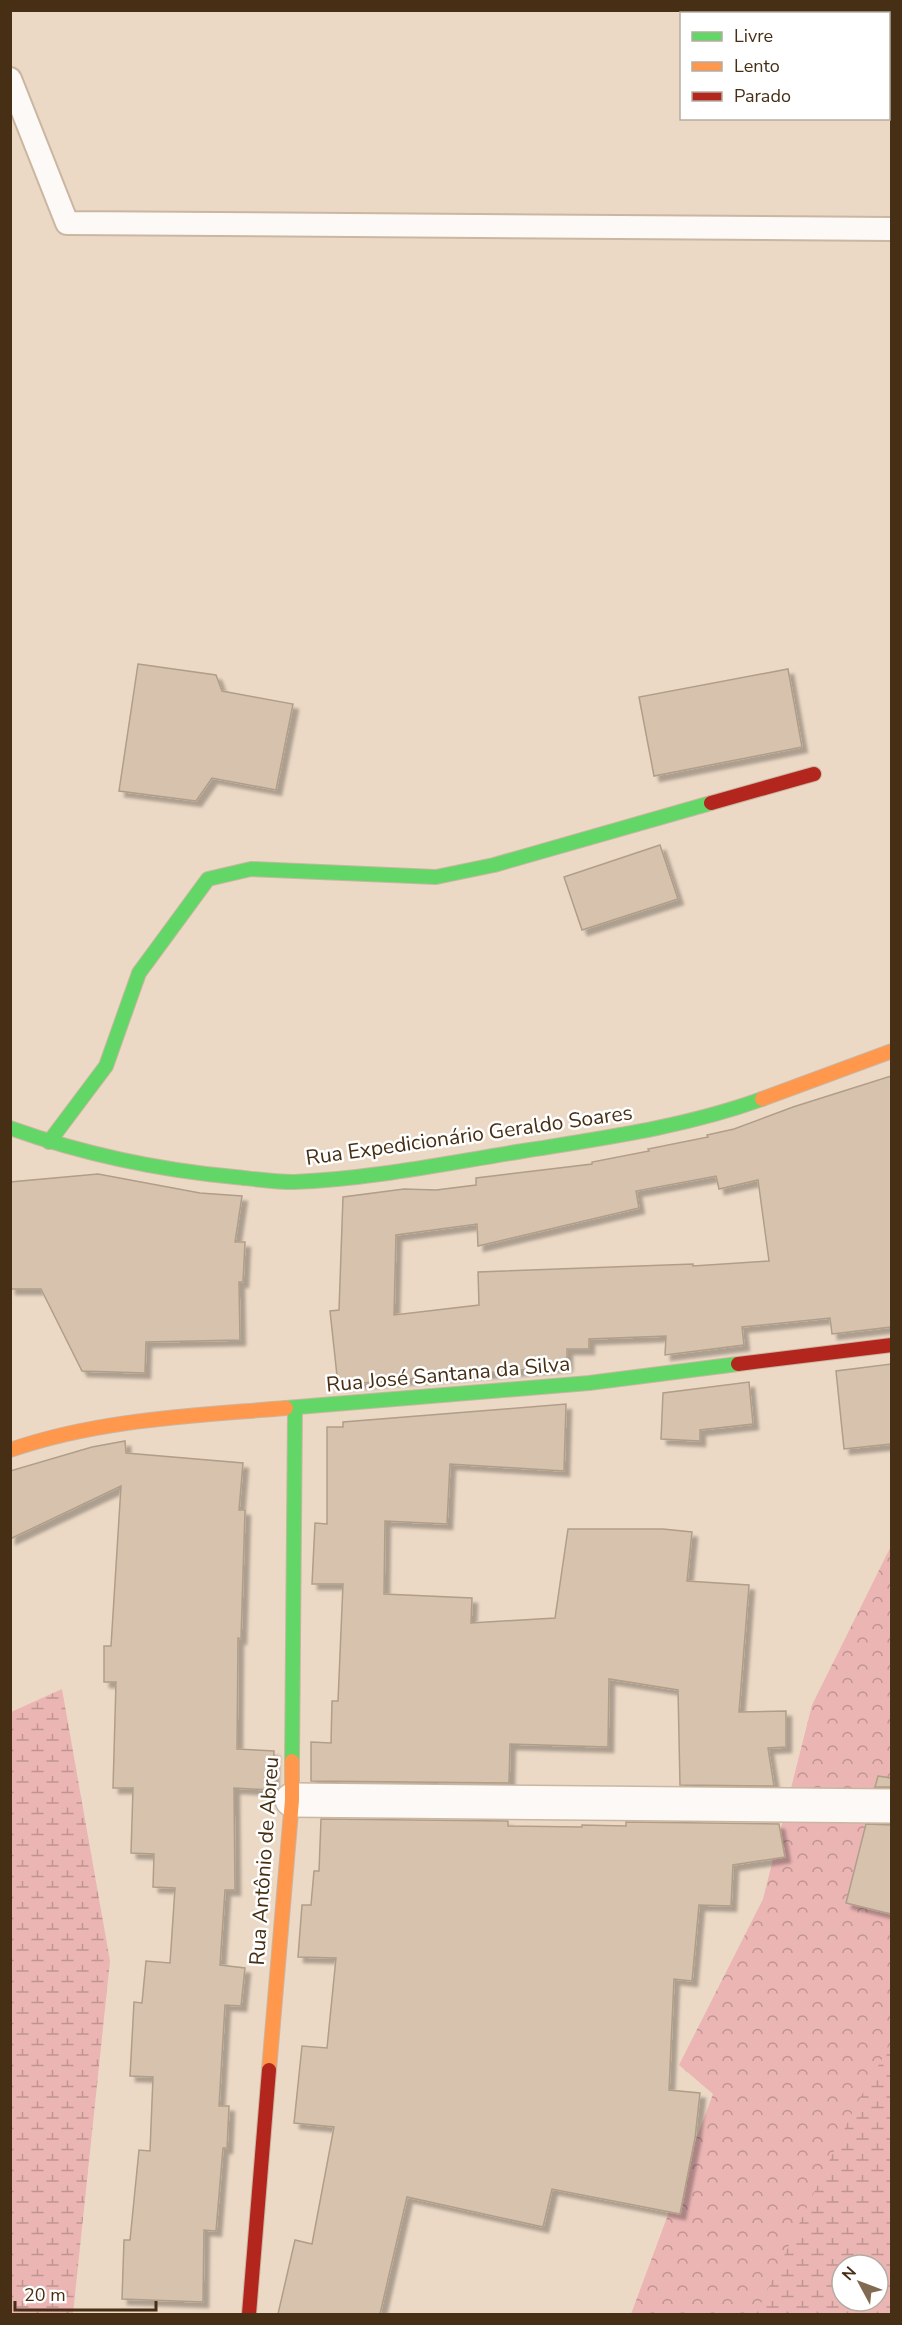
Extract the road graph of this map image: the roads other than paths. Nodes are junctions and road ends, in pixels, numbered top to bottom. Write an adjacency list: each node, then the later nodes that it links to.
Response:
1 (10, 79): 2 (lane)
2 (891, 229)
3 (814, 774): 6 (street)
4 (891, 1051): 6 (street, Rua Expedicionário Geraldo Soares)
5 (10, 1128): 6 (street, Rua Expedicionário Geraldo Soares)
6 (49, 1142)
7 (891, 1345): 8 (street, Rua José Santana da Silva)
8 (295, 1408): 9 (street, Rua José Santana da Silva); 10 (street, Rua Antônio de Abreu)
9 (10, 1450)
10 (292, 1800): 11 (street); 12 (street, Rua Antônio de Abreu)
11 (891, 1806)
12 (249, 2314)

